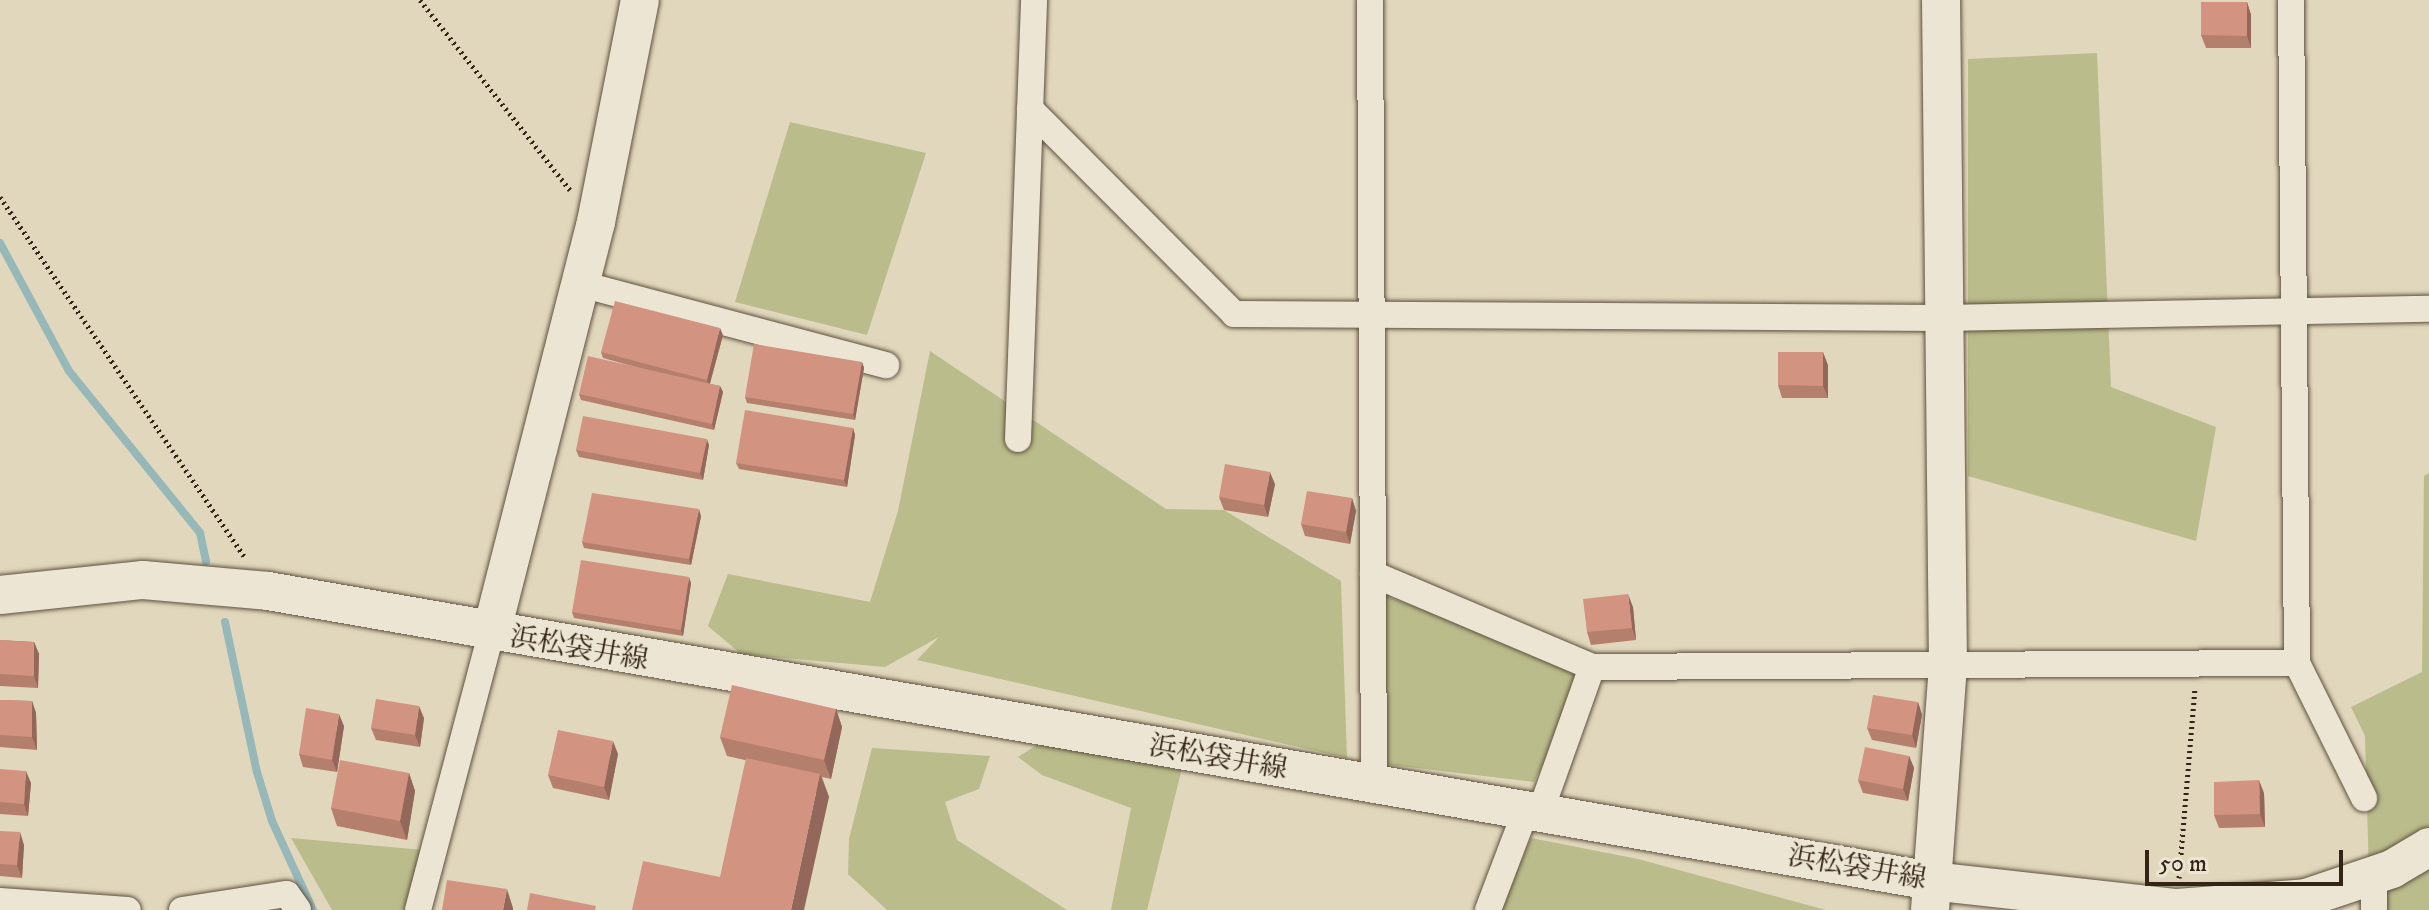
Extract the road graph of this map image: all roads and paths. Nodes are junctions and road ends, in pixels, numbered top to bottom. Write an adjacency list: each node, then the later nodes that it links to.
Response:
1 (420, 0): 9 (path)
2 (640, 0): 9 (main road)
3 (1034, 0): 7 (street)
4 (1370, 0): 13 (street)
5 (1941, 0): 14 (main road)
6 (2291, 0): 12 (street)
7 (1030, 109): 13 (street); 16 (street)
8 (0, 197): 18 (path)
9 (596, 222): 10 (main road)
10 (577, 283): 15 (street); 20 (main road)
11 (2429, 309): 12 (street)
12 (2292, 311): 14 (street); 21 (street)
13 (1372, 313): 14 (street); 17 (street)
14 (1943, 318): 23 (main road)
15 (886, 365)
16 (1018, 439)
17 (1373, 574): 24 (street); 25 (street)
18 (268, 591): 19 (main road, 浜松袋井線); 20 (main road, 浜松袋井線)
19 (0, 595)
20 (491, 634): 25 (main road, 浜松袋井線); 36 (street)
21 (2297, 663): 22 (street); 26 (street)
22 (2198, 664): 23 (street); 32 (path)
23 (1948, 666): 24 (street); 30 (main road)
24 (1592, 667): 27 (street)
25 (1374, 785): 27 (main road, 浜松袋井線)
26 (2364, 798)
27 (1533, 812): 30 (main road, 浜松袋井線); 37 (street)
28 (2429, 847): 29 (main road, 浜松袋井線)
29 (2374, 893): 32 (main road, 浜松袋井線)
30 (1931, 895): 32 (main road, 浜松袋井線)
31 (0, 901): 33 (street)
32 (2177, 909)
33 (128, 910)
34 (182, 910): 35 (street)
35 (298, 910)
36 (418, 910)
37 (1488, 910)

